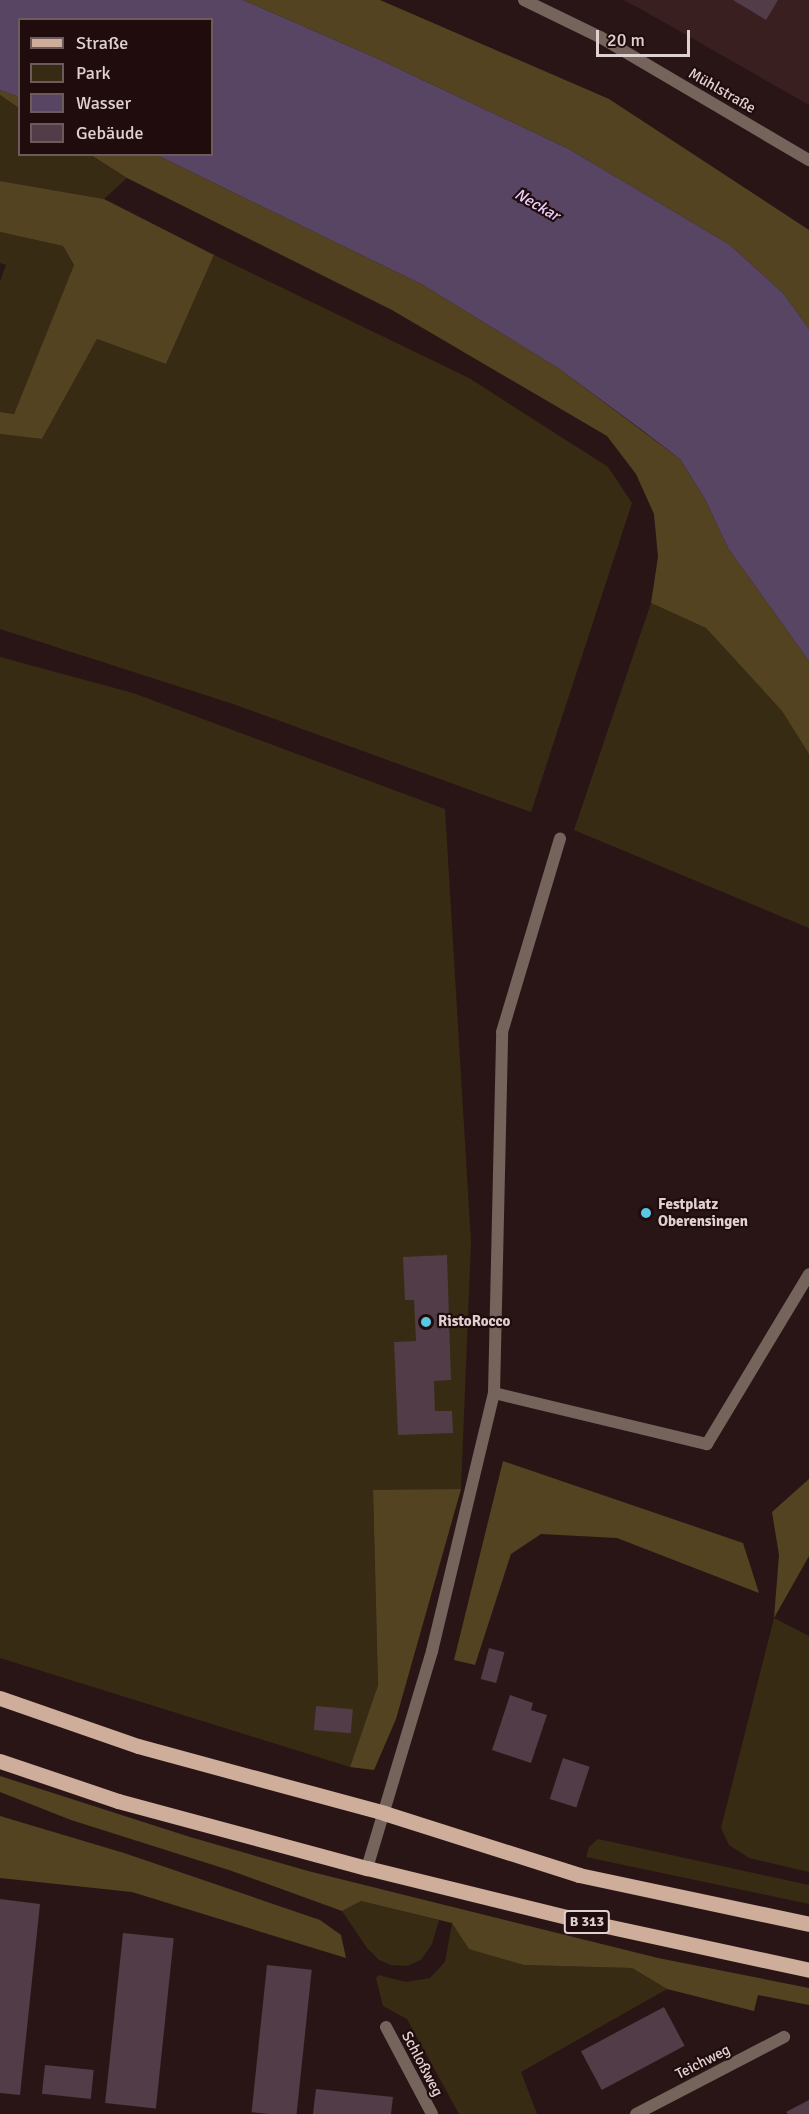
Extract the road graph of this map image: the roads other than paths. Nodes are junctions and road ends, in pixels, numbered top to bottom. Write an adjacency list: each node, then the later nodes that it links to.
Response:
1 (524, 0): 2 (street, Mühlstraße)
2 (809, 160)
3 (560, 839): 5 (street)
4 (809, 1274): 5 (street)
5 (494, 1393): 8 (street)
6 (0, 1698): 8 (main road)
7 (2, 1761): 9 (main road, B 313)
8 (384, 1813): 9 (street); 10 (main road)
9 (367, 1868): 11 (main road, B 313)
10 (809, 1924)
11 (809, 1970)
12 (386, 2027): 14 (street, Schloßweg)
13 (784, 2037): 15 (street, Teichweg)
14 (432, 2114)
15 (636, 2114)

